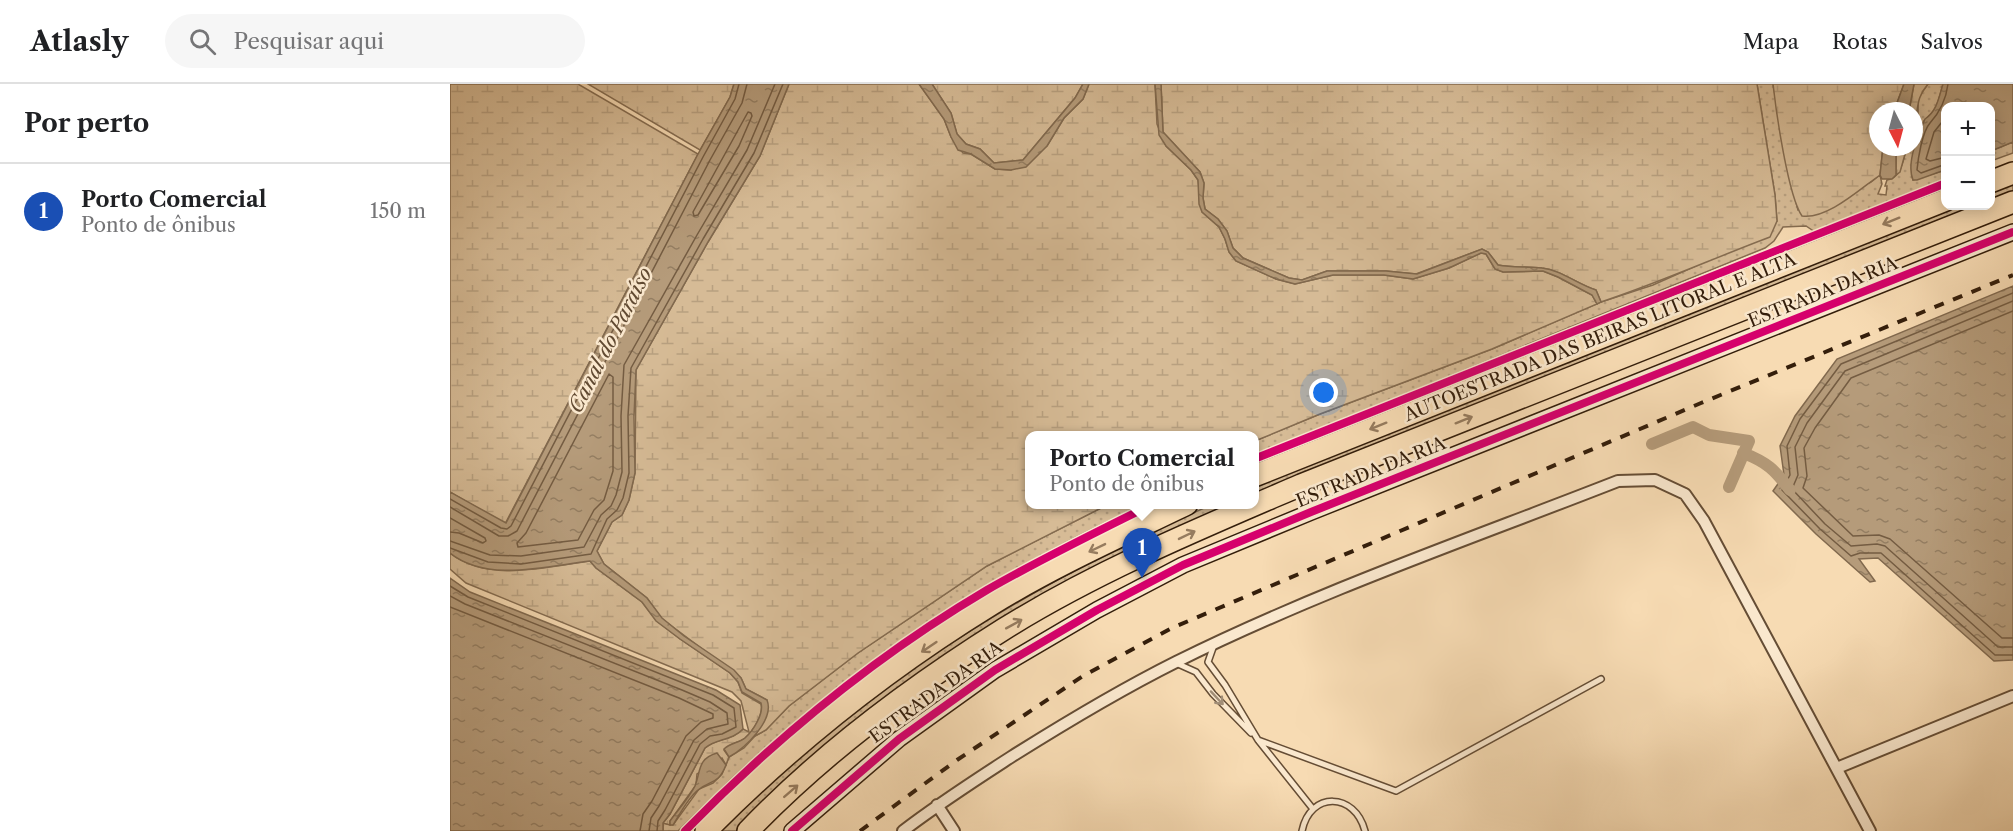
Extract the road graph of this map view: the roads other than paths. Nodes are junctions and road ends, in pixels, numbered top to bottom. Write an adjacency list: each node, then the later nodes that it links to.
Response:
1 (2013, 173): 2 (highway)
2 (1995, 180)
3 (1941, 202): 6 (highway, AUTOESTRADA DAS BEIRAS LITORAL E ALTA, one-way to 6)
4 (2013, 202): 7 (highway, AUTOESTRADA DAS BEIRAS LITORAL E ALTA, one-way to 4)
5 (2013, 232): 20 (street, ESTRADA DA RIA)
6 (1259, 474)
7 (1259, 503)
8 (1177, 509): 18 (highway, one-way to 18)
9 (1245, 509): 19 (highway, AUTOESTRADA DAS BEIRAS LITORAL E ALTA, one-way to 9)
10 (1214, 643): 11 (street); 14 (lane); 15 (street)
11 (1174, 663): 14 (lane, one-way to 14); 16 (street)
12 (1601, 679): 14 (lane)
13 (2013, 696): 15 (street)
14 (1258, 740): 17 (lane)
15 (1837, 768): 25 (street)
16 (936, 805): 21 (street); 22 (street)
17 (1313, 809): 23 (lane); 24 (lane)
18 (706, 831)
19 (748, 831)
20 (792, 831)
21 (903, 831)
22 (954, 831)
23 (1302, 831)
24 (1365, 831)
25 (1870, 831)

